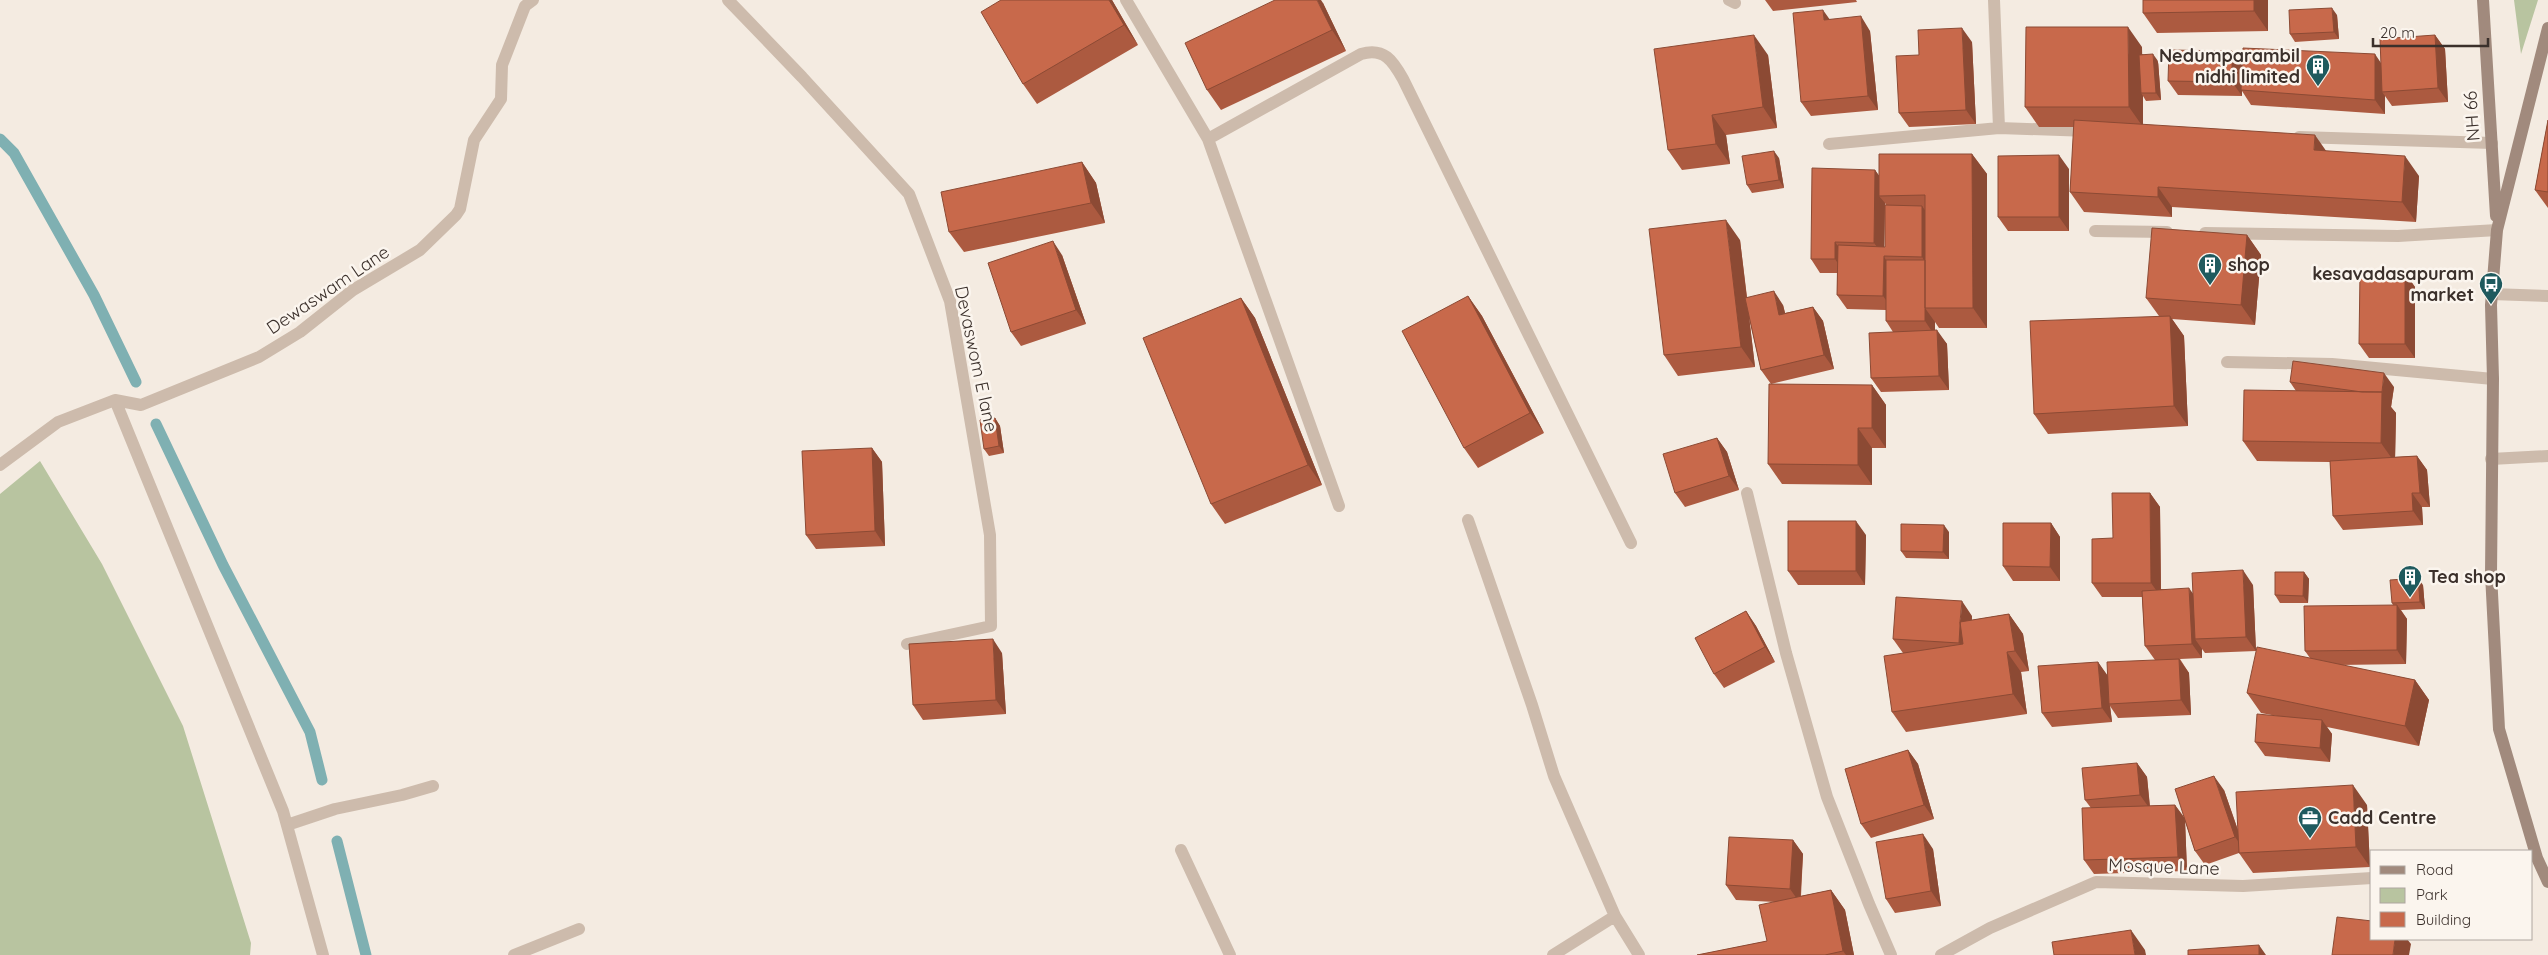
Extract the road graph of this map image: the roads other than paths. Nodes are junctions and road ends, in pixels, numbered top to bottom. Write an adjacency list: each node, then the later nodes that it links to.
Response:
1 (533, 0): 19 (street, Dewaswam Lane)
2 (728, 0): 27 (street, Devaswom E lane)
3 (1126, 0): 10 (street)
4 (1994, 0): 7 (street)
5 (2483, 0): 11 (main road, NH 66)
6 (2548, 28): 14 (main road)
7 (1999, 128): 8 (street); 12 (street)
8 (2098, 131)
9 (2285, 137): 11 (street)
10 (1208, 139): 24 (street); 26 (street)
11 (2492, 143): 14 (main road, NH 66)
12 (1829, 144)
13 (2095, 230): 14 (street)
14 (2497, 230): 15 (main road)
15 (2491, 294): 16 (street); 18 (main road)
16 (2548, 296)
17 (2227, 362): 18 (street)
18 (2493, 379): 21 (main road)
19 (115, 400): 22 (street); 29 (street)
20 (2548, 456): 21 (street)
21 (2491, 459): 31 (main road)
22 (0, 464)
23 (1746, 493): 42 (street)
24 (1339, 506)
25 (1468, 520): 35 (street)
26 (1631, 543)
27 (907, 644)
28 (433, 786): 29 (street)
29 (287, 825): 37 (street)
30 (1181, 850): 39 (street)
31 (2533, 850)
32 (2535, 859): 34 (main road)
33 (2370, 878): 43 (street, Mosque Lane)
34 (2548, 882)
35 (1615, 916): 40 (street); 41 (street)
36 (579, 929): 38 (street)
37 (323, 955)
38 (514, 955)
39 (1230, 955)
40 (1552, 955)
41 (1639, 955)
42 (1891, 955)
43 (1941, 955)

